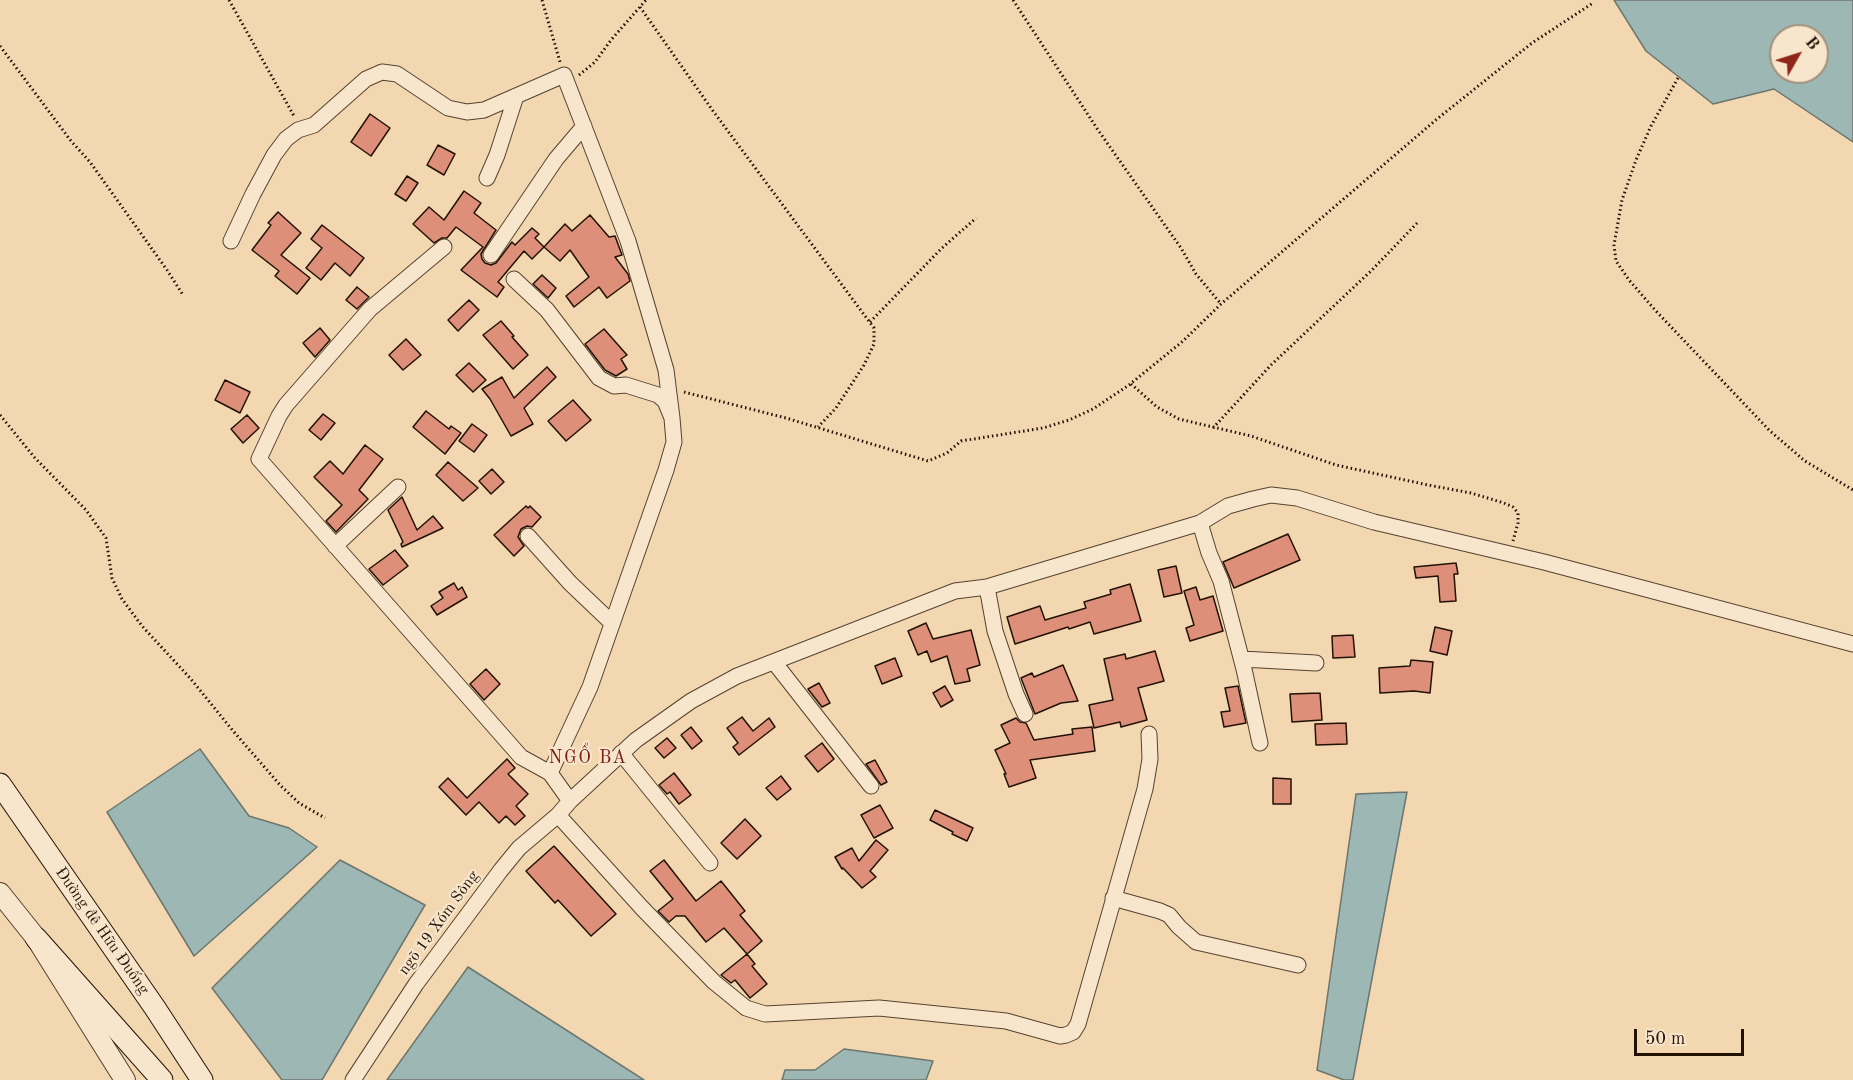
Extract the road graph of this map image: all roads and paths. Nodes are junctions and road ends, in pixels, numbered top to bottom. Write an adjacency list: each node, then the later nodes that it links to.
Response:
1 (229, 0): 12 (path)
2 (542, 0): 8 (path)
3 (646, 0): 6 (path)
4 (1013, 0): 21 (path)
5 (1593, 3): 21 (path)
6 (640, 7): 8 (path); 22 (path)
7 (0, 46): 20 (path)
8 (566, 78): 10 (street); 11 (street)
9 (1678, 78): 30 (path)
10 (516, 96): 12 (street); 13 (street)
11 (584, 126): 18 (street); 24 (street)
12 (302, 129): 16 (street)
13 (487, 178)
14 (976, 219): 22 (path)
15 (1419, 221): 28 (path)
16 (231, 241)
17 (444, 247): 34 (street)
18 (491, 255)
19 (514, 279): 26 (street)
20 (183, 295)
21 (1221, 304): 23 (path)
22 (870, 322): 27 (path)
23 (1131, 384): 27 (path); 28 (path)
24 (670, 391): 26 (street); 27 (path)
25 (0, 415): 50 (path)
26 (672, 418): 36 (street)
27 (818, 428)
28 (1213, 428): 33 (path)
29 (398, 488): 34 (street)
30 (1853, 490)
31 (1200, 523): 35 (street, ngõ 19 Xóm Sông); 37 (street, ngõ 19 Xóm Sông); 38 (street)
32 (528, 536): 36 (street)
33 (1511, 545)
34 (335, 546): 45 (street)
35 (987, 587): 39 (street, ngõ 19 Xóm Sông); 41 (street)
36 (612, 623): 45 (street)
37 (1853, 644)
38 (1242, 659): 40 (street); 43 (street)
39 (774, 662): 44 (street, ngõ 19 Xóm Sông); 47 (street)
40 (1316, 663)
41 (1025, 714)
42 (1149, 734): 53 (street)
43 (1260, 743)
44 (621, 753): 48 (street, ngõ 19 Xóm Sông); 51 (street)
45 (550, 773): 48 (street)
46 (0, 784): 58 (main road, Đường đê Hữu Đuống)
47 (871, 786)
48 (570, 801): 49 (street, ngõ 19 Xóm Sông)
49 (558, 815): 53 (street); 59 (street, ngõ 19 Xóm Sông)
50 (325, 818)
51 (710, 862)
52 (0, 893): 54 (street)
53 (1113, 898): 55 (street)
54 (36, 938): 56 (street); 57 (main road)
55 (1298, 965)
56 (125, 1080)
57 (162, 1080)
58 (202, 1080)
59 (353, 1080)

